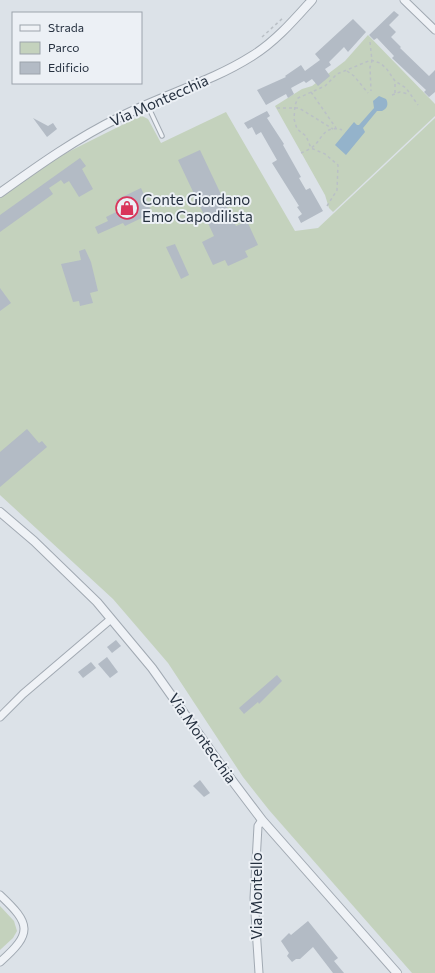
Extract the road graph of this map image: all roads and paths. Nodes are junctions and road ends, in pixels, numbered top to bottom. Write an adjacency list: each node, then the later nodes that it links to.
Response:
1 (312, 0): 12 (street, Via Montecchia)
2 (404, 0): 3 (street)
3 (435, 30)
4 (370, 42): 5 (path)
5 (372, 61): 6 (path); 7 (path); 8 (path)
6 (347, 71): 9 (path); 10 (path)
7 (395, 81): 11 (path); 11 (path)
8 (371, 91)
9 (311, 92): 15 (path); 16 (path)
10 (368, 94)
11 (409, 94): 13 (path)
12 (147, 104): 19 (lane); 22 (street, Via Montecchia)
13 (418, 105)
14 (277, 108): 15 (path)
15 (295, 108): 17 (path); 20 (path)
16 (336, 128): 17 (path); 18 (path)
17 (333, 129): 20 (path)
18 (342, 130)
19 (162, 136)
20 (311, 148): 21 (path); 23 (path)
21 (301, 153)
22 (0, 193)
23 (327, 206)
24 (0, 512): 25 (street, Via Montecchia)
25 (111, 619): 26 (street); 27 (street, Via Montecchia)
26 (0, 717)
27 (262, 820): 30 (street, Via Montello); 31 (street, Via Montecchia)
28 (0, 895): 29 (street)
29 (0, 962)
30 (259, 973)
31 (397, 973)

